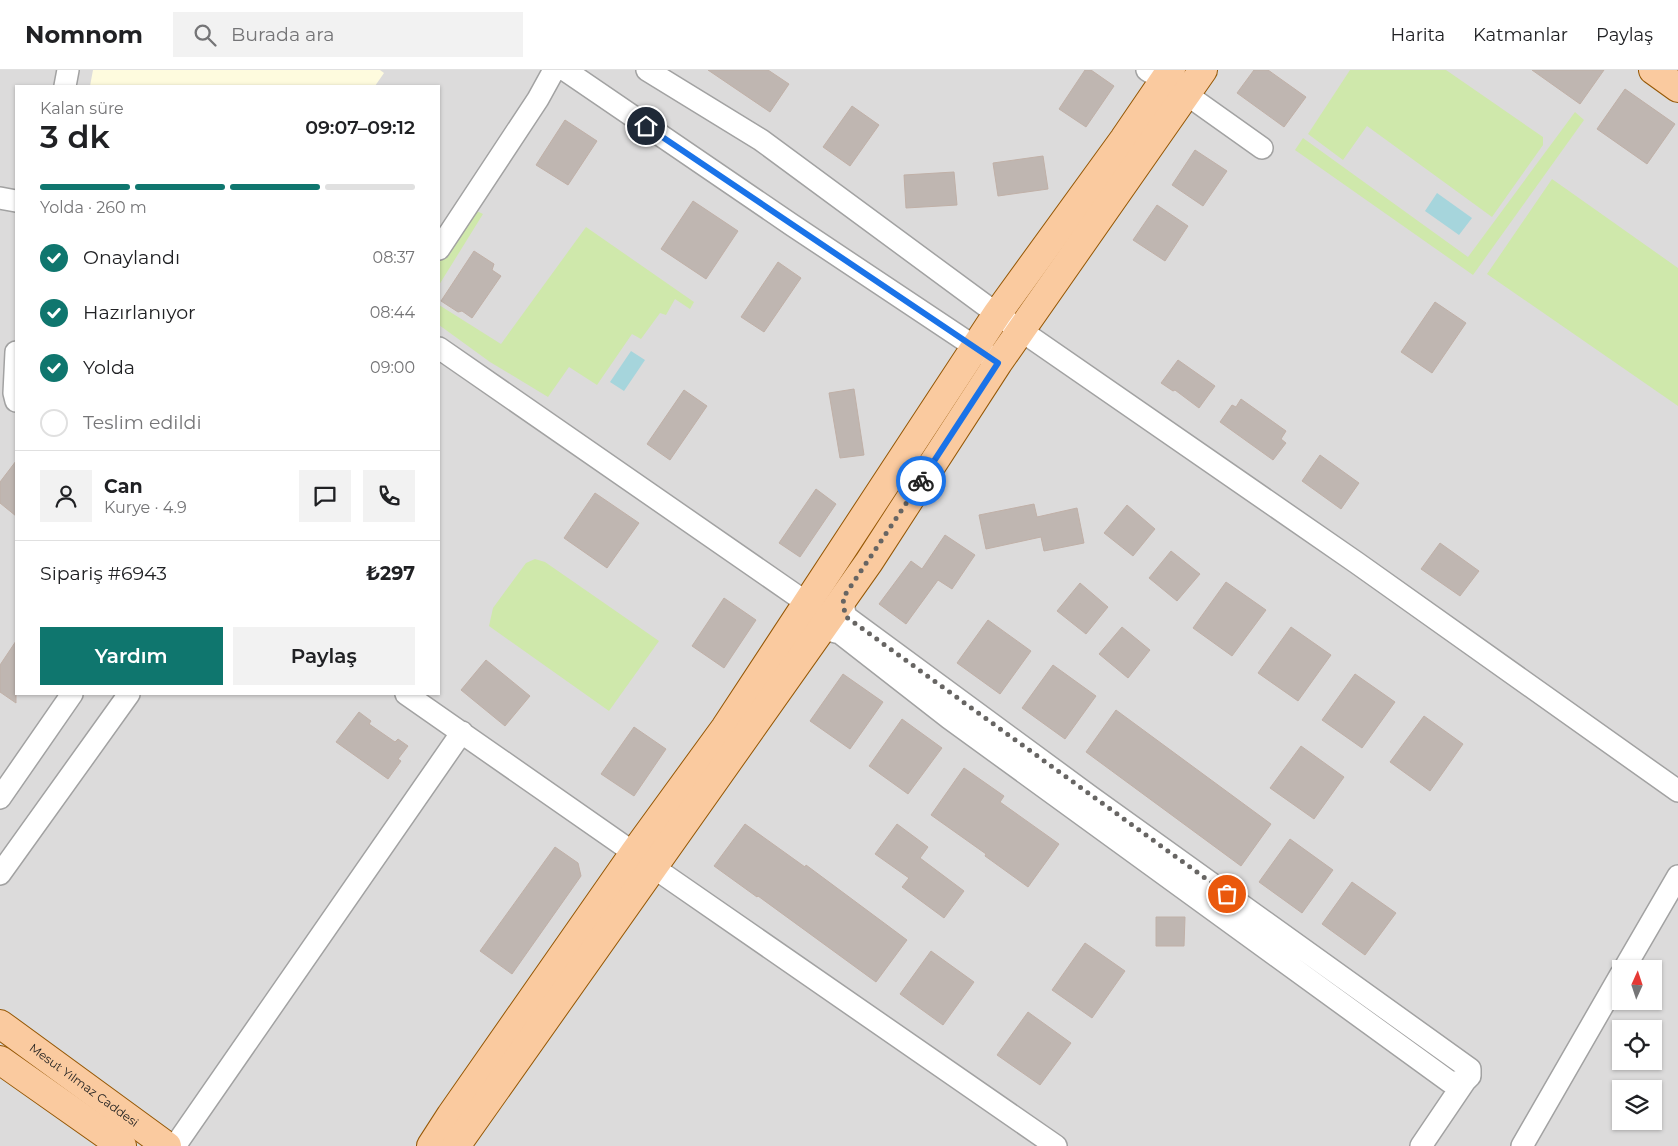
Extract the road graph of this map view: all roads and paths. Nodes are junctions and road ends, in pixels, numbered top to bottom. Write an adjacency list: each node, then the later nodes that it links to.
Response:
1 (68, 70): 8 (street)
2 (554, 70): 14 (street)
3 (564, 70): 17 (street)
4 (647, 70): 15 (street)
5 (1203, 70): 10 (main road)
6 (1652, 70): 9 (main road)
7 (1160, 73): 10 (street); 15 (main road)
8 (65, 85)
9 (1678, 88)
10 (1186, 94): 11 (street); 16 (main road)
11 (1262, 148)
12 (0, 198): 13 (street)
13 (15, 201)
14 (440, 247)
15 (997, 314): 16 (street); 17 (main road)
16 (1022, 330): 19 (main road); 29 (street)
17 (976, 347): 19 (street); 23 (main road)
18 (440, 349): 23 (street)
19 (998, 363): 22 (main road)
20 (15, 372): 21 (street)
21 (15, 397)
22 (843, 598): 24 (main road); 38 (street)
23 (807, 603): 31 (main road)
24 (818, 634): 31 (main road); 38 (street)
25 (71, 695): 30 (street)
26 (128, 695): 32 (street)
27 (407, 695): 28 (street)
28 (462, 732): 31 (street); 41 (street)
29 (1678, 791)
30 (0, 798)
31 (644, 860): 42 (main road); 43 (main road); 44 (street)
32 (0, 874)
33 (1678, 876): 34 (street)
34 (1629, 960)
35 (1612, 990): 46 (street)
36 (0, 1024): 40 (main road, Mesut Yılmaz Caddesi)
37 (0, 1060): 39 (main road)
38 (1465, 1082): 45 (street)
39 (122, 1146)
40 (167, 1146)
41 (175, 1146)
42 (432, 1146)
43 (456, 1146)
44 (1056, 1146)
45 (1421, 1146)
46 (1522, 1146)

